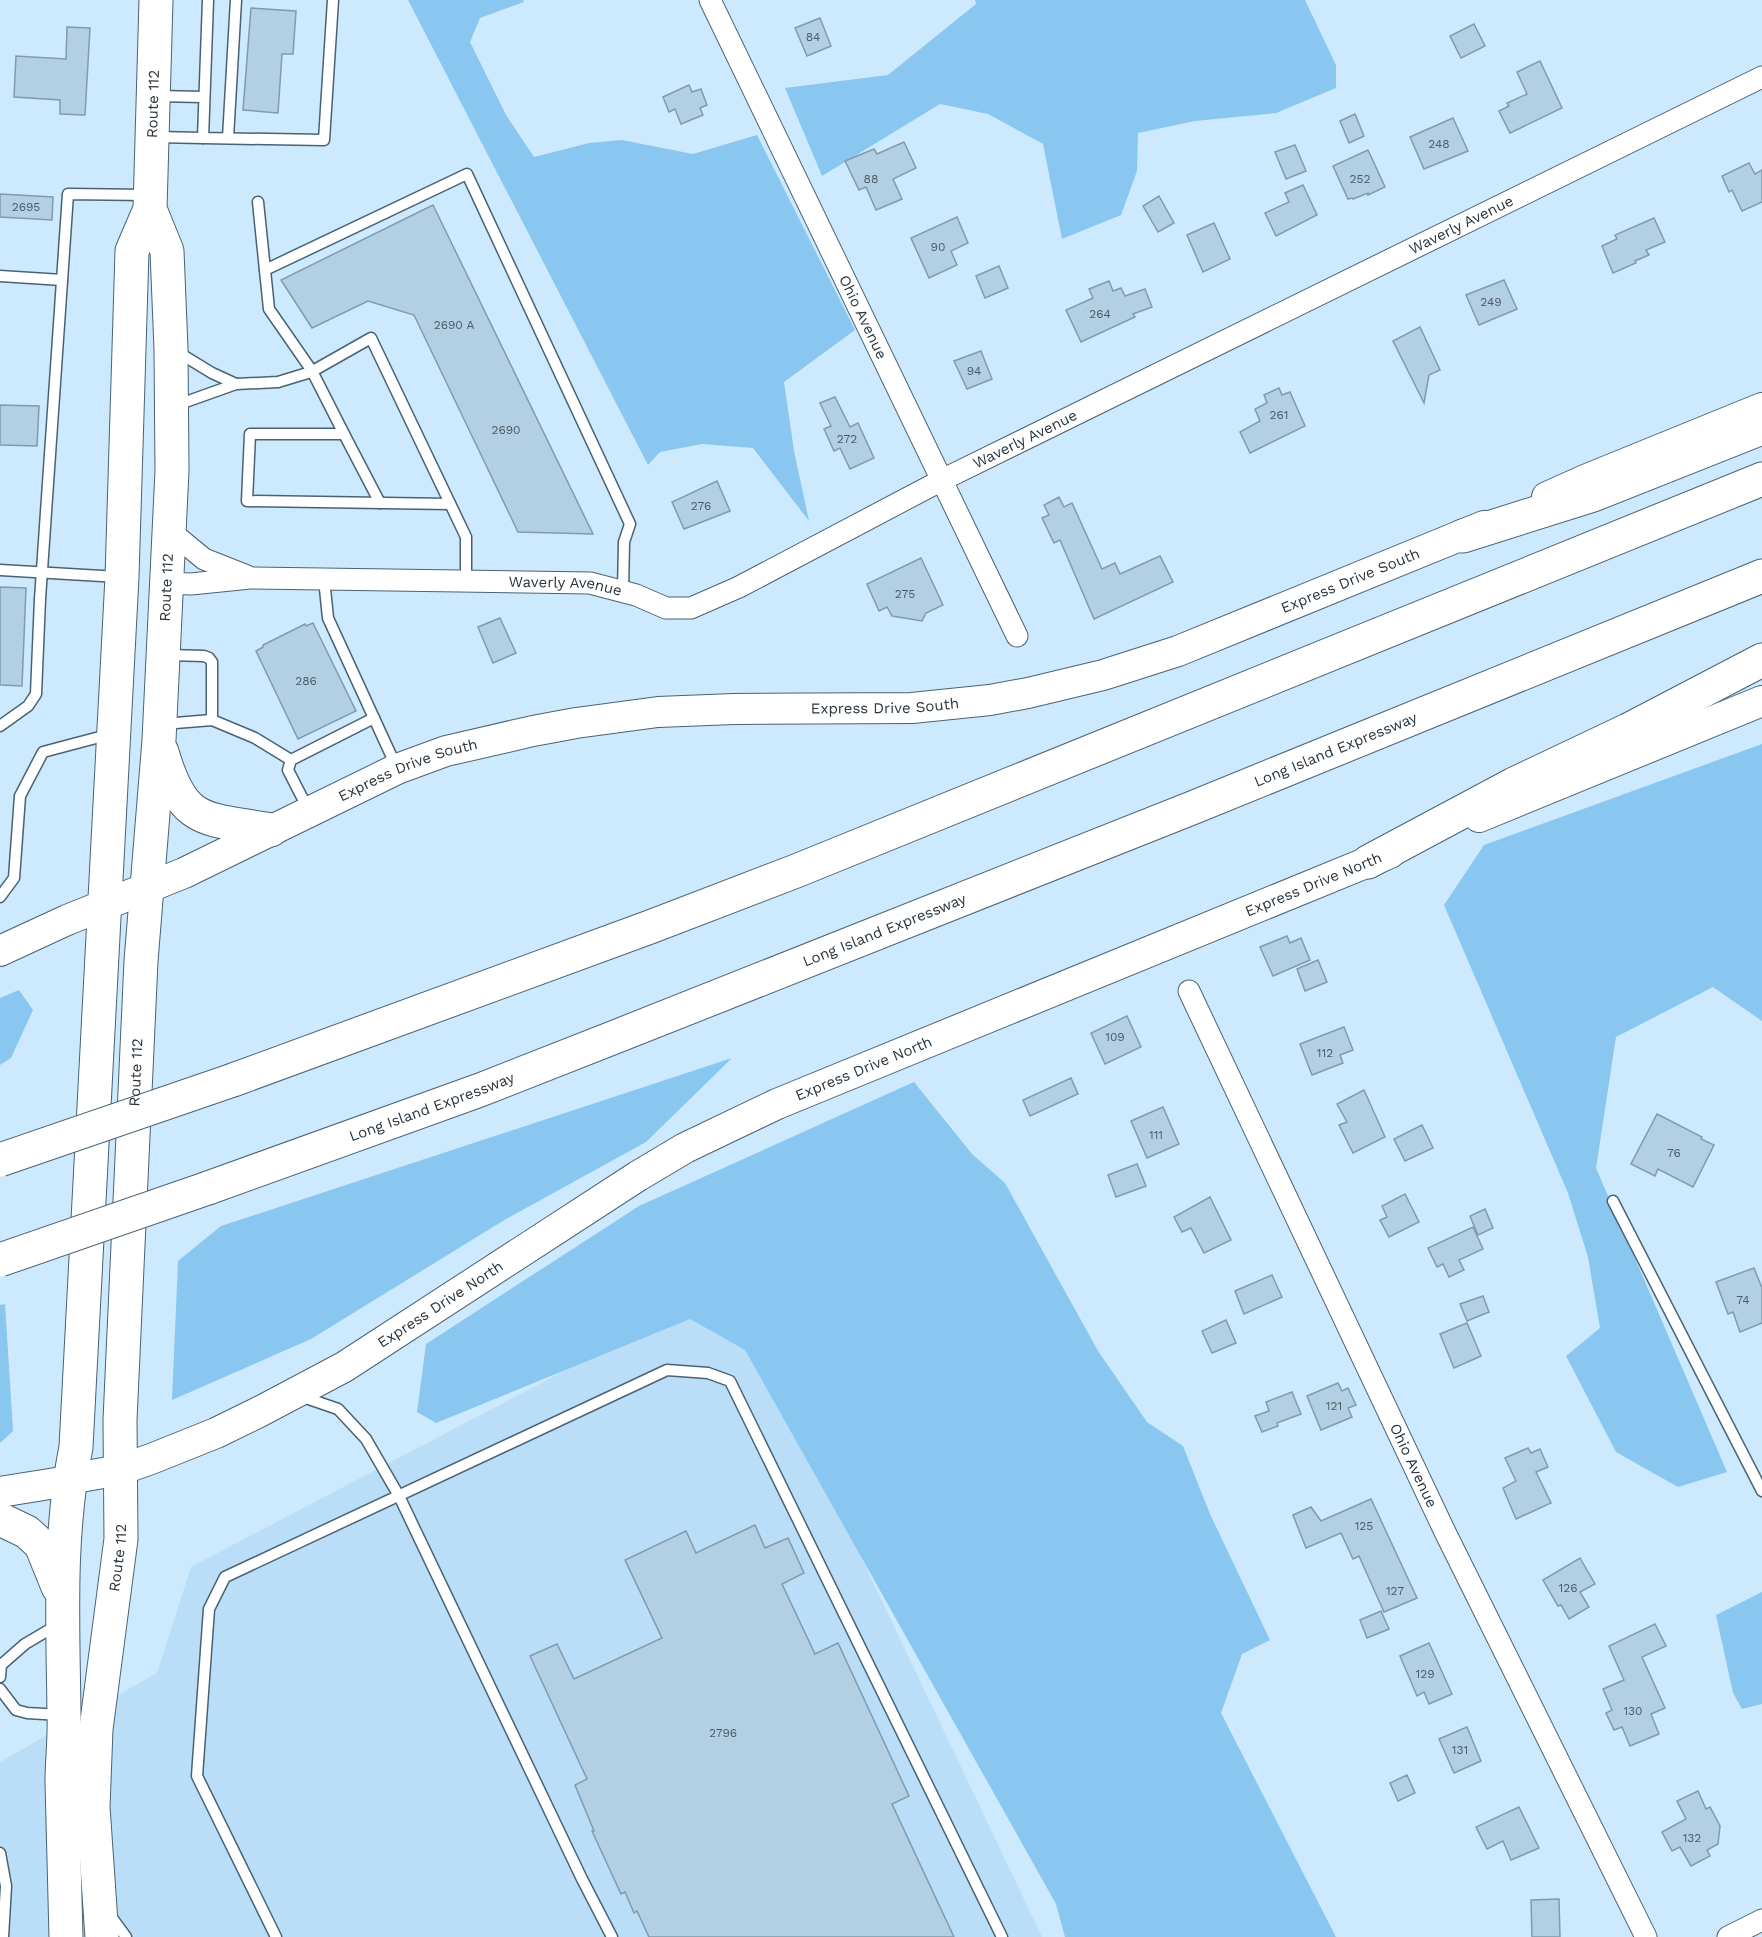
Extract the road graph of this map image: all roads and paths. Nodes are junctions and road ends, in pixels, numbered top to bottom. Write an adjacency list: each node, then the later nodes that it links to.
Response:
1 (156, 0): 7 (main road, Route 112)
2 (208, 0): 8 (lane)
3 (236, 0): 11 (lane)
4 (333, 0): 11 (lane)
5 (710, 0): 26 (street, Ohio Avenue)
6 (1762, 76): 26 (street, Waverly Avenue)
7 (153, 96): 8 (lane); 9 (main road, Route 112)
8 (203, 97): 10 (lane)
9 (153, 137): 10 (lane); 12 (main road, Route 112)
10 (203, 138): 11 (lane)
11 (228, 138)
12 (151, 202): 16 (lane); 17 (main road, Route 112); 24 (main road, Route 112)
13 (258, 202): 14 (lane)
14 (265, 270): 18 (lane); 39 (lane)
15 (0, 276): 16 (lane)
16 (62, 280): 32 (lane)
17 (171, 349): 19 (lane); 20 (main road, Route 112)
18 (312, 371): 19 (lane); 23 (lane); 28 (lane)
19 (236, 384): 20 (lane)
20 (171, 407): 29 (main road, Route 112)
21 (1762, 408): 30 (main road, Express Drive South)
22 (1762, 428): 30 (main road)
23 (344, 434): 27 (lane); 27 (lane)
24 (128, 446): 34 (main road, Route 112); 38 (main road)
25 (1762, 479): 59 (main road, bridge)
26 (942, 480): 39 (street, Waverly Avenue); 40 (street, Ohio Avenue)
27 (380, 503): 28 (lane)
28 (450, 504): 37 (lane)
29 (170, 531): 35 (street, Waverly Avenue); 38 (main road, Route 112)
30 (1463, 536): 50 (main road, Express Drive South)
31 (0, 570): 32 (lane)
32 (42, 572): 34 (lane); 46 (lane)
33 (1762, 576): 61 (main road, Long Island Expressway, bridge)
34 (122, 577): 48 (main road, Route 112)
35 (250, 578): 36 (street, Waverly Avenue); 38 (street, Waverly Avenue)
36 (324, 579): 37 (street, Waverly Avenue); 44 (lane)
37 (466, 581): 39 (street, Waverly Avenue)
38 (166, 583): 41 (main road, Route 112)
39 (623, 591)
40 (1017, 636)
41 (163, 655): 45 (lane); 47 (main road, Route 112)
42 (1762, 660): 53 (main road)
43 (1762, 701): 53 (main road, Express Drive North)
44 (374, 718): 49 (lane); 50 (lane)
45 (212, 720): 47 (lane); 49 (lane)
46 (0, 726)
47 (159, 732): 52 (main road); 54 (main road, Route 112)
48 (114, 733): 55 (lane); 56 (main road, Route 112)
49 (291, 760): 51 (lane)
50 (397, 769): 51 (main road, Express Drive South)
51 (309, 811): 52 (main road, Express Drive South)
52 (271, 830): 54 (main road, Express Drive South)
53 (1368, 862): 62 (main road, Express Drive North)
54 (147, 888): 56 (main road, Express Drive South); 63 (main road, Route 112)
55 (0, 897)
56 (105, 904): 57 (main road, Express Drive South); 64 (main road, Route 112)
57 (0, 951)
58 (1189, 991): 83 (street, Ohio Avenue)
59 (0, 1160)
60 (1613, 1202): 65 (lane)
61 (0, 1260)
62 (294, 1394): 63 (main road, Express Drive North); 67 (lane)
63 (120, 1470): 64 (main road, Express Drive North); 74 (main road, Route 112)
64 (69, 1479): 66 (main road, Express Drive North); 69 (main road, Route 112)
65 (1762, 1491)
66 (0, 1492)
67 (399, 1496): 80 (lane); 81 (lane); 82 (lane)
68 (0, 1519): 69 (main road)
69 (62, 1610): 70 (lane); 72 (main road, Route 112)
70 (0, 1677)
71 (0, 1689): 72 (lane)
72 (64, 1715): 77 (main road, Route 112)
73 (0, 1854): 76 (lane)
74 (99, 1887): 78 (main road, Route 112); 79 (lane)
75 (1762, 1920): 84 (street)
76 (3, 1937)
77 (66, 1937)
78 (102, 1937)
79 (126, 1937)
80 (276, 1937)
81 (612, 1937)
82 (1002, 1937)
83 (1646, 1937)
84 (1728, 1937)

